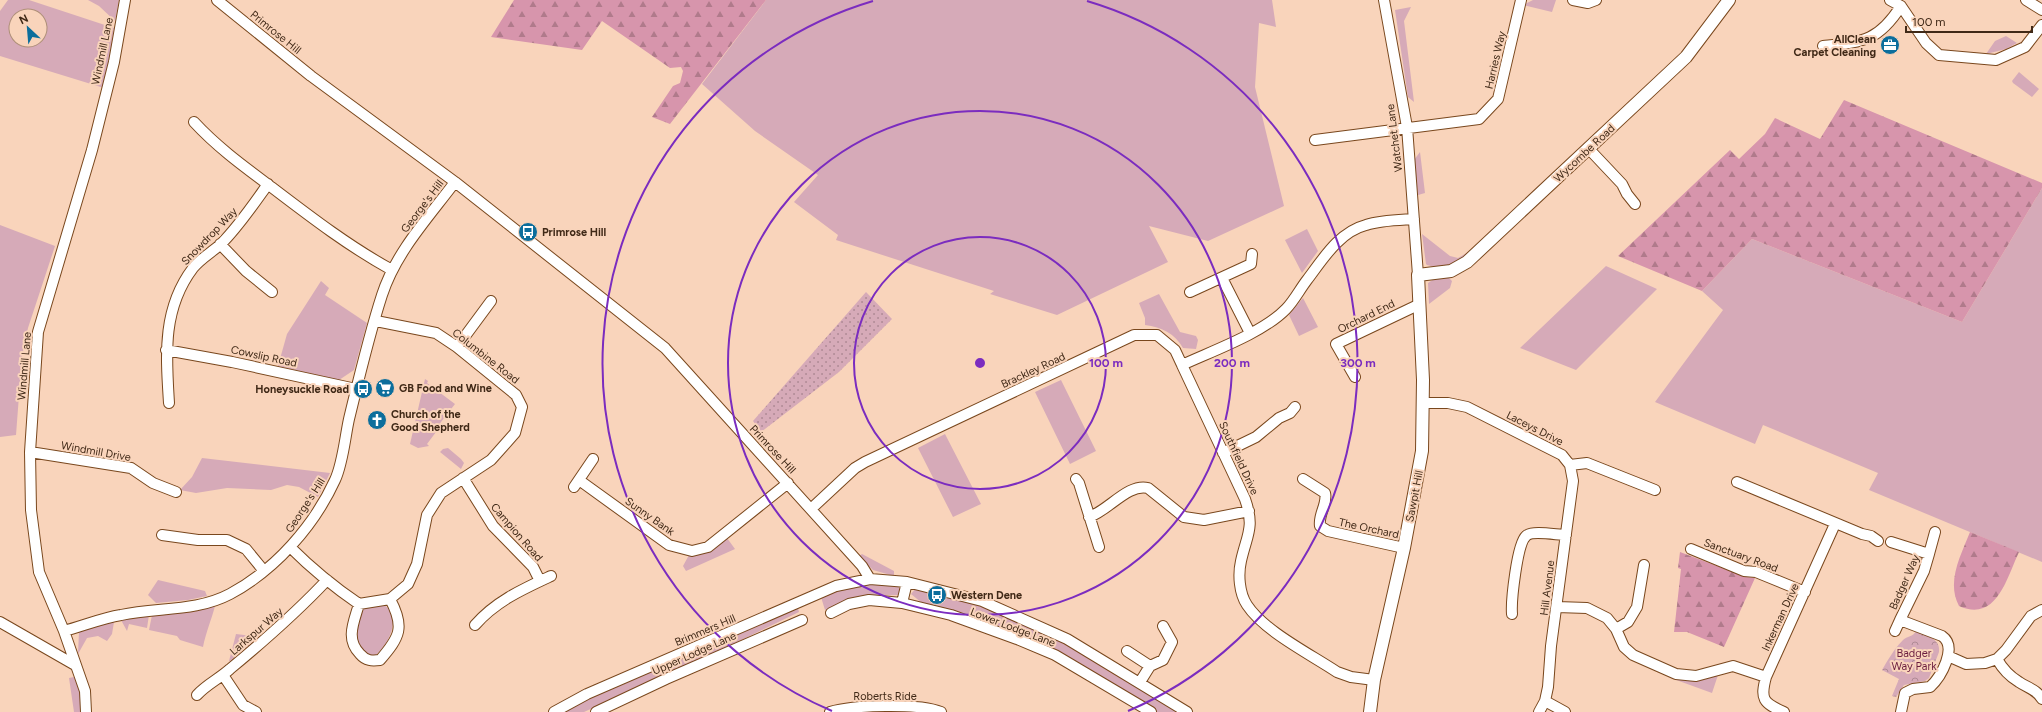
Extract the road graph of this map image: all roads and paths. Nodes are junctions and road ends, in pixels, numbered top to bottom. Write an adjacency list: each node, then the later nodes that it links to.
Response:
1 (125, 0): 41 (street, Windmill Lane)
2 (217, 0): 18 (street, Primrose Hill)
3 (1384, 0): 15 (street, Watchet Lane)
4 (1521, 0): 15 (street, Harries Way)
5 (1573, 0): 6 (street)
6 (1596, 0)
7 (1729, 0): 17 (street, Wycombe Road)
8 (1890, 0): 10 (street)
9 (2026, 0): 11 (street)
10 (1900, 6): 12 (street); 13 (street)
11 (2042, 10)
12 (2042, 25)
13 (1823, 46)
14 (194, 122): 19 (street)
15 (1407, 127): 16 (street, Harries Way); 21 (street, Watchet Lane)
16 (1315, 140)
17 (1588, 148): 20 (street); 25 (street, Wycombe Road)
18 (455, 182): 24 (street, George's Hill); 49 (street, Primrose Hill)
19 (268, 184): 22 (street, Snowdrop Way); 24 (street)
20 (1635, 204)
21 (1414, 219): 25 (street, Watchet Lane); 32 (street)
22 (220, 244): 27 (street); 34 (street, Snowdrop Way)
23 (1252, 254): 26 (street)
24 (392, 270): 31 (street, George's Hill)
25 (1418, 276): 30 (street, Sawpit Hill)
26 (1222, 278): 28 (street); 32 (street)
27 (272, 292)
28 (1190, 292)
29 (491, 301): 33 (street)
30 (1420, 304): 36 (street, Orchard End); 39 (street, Sawpit Hill)
31 (376, 321): 33 (street, Columbine Road); 37 (street, George's Hill)
32 (1250, 333): 35 (street)
33 (457, 347): 45 (street, Columbine Road)
34 (166, 350): 37 (street, Cowslip Road); 38 (street, Snowdrop Way)
35 (1182, 365): 42 (street, Southfield Drive); 52 (street, Brackley Road)
36 (1355, 377)
37 (356, 389): 61 (street, George's Hill)
38 (169, 403)
39 (1423, 403): 44 (street, Laceys Drive); 63 (street, Sawpit Hill)
40 (1295, 407): 42 (street)
41 (30, 452): 51 (street, Windmill Drive); 87 (street, Windmill Lane)
42 (1223, 453): 53 (street, Southfield Drive)
43 (593, 459): 49 (street, Sunny Bank)
44 (1570, 465): 50 (street); 58 (street, Hill Avenue)
45 (463, 478): 71 (street, Campion Road); 74 (street, Columbine Road)
46 (1076, 479): 54 (street)
47 (1303, 479): 63 (street, The Orchard)
48 (1737, 482): 55 (street)
49 (788, 483): 52 (street, Primrose Hill)
50 (1656, 490)
51 (176, 492)
52 (811, 509): 69 (street, Primrose Hill)
53 (1249, 511): 54 (street); 96 (street, Southfield Drive)
54 (1089, 517): 62 (street)
55 (1835, 524): 59 (street); 73 (street, Inkerman Drive)
56 (1935, 532): 65 (street, Badger Way)
57 (162, 535): 67 (street)
58 (1566, 535): 77 (street, Hill Avenue); 80 (street)
59 (1878, 541)
60 (1891, 542): 65 (street, Badger Way)
61 (290, 547): 67 (street, George's Hill); 70 (street)
62 (1099, 547)
63 (1404, 548): 96 (street, Sawpit Hill)
64 (1691, 549): 73 (street, Sanctuary Road)
65 (1929, 554): 82 (street, Badger Way)
66 (1644, 565): 86 (street)
67 (264, 571): 87 (street, George's Hill)
68 (551, 576): 71 (street)
69 (870, 579): 72 (street); 104 (street, Brimmers Hill)
70 (327, 580): 76 (street); 94 (street, Larkspur Way)
71 (540, 581): 84 (street)
72 (907, 582): 75 (street); 97 (street)
73 (1805, 592): 95 (street, Inkerman Drive)
74 (390, 599): 76 (street); 76 (street)
75 (902, 603): 79 (street, Lower Lodge Lane); 107 (street, Lower Lodge Lane)
76 (359, 604)
77 (1557, 607): 86 (street); 100 (street, Hill Avenue)
78 (2042, 610): 91 (street)
79 (831, 613)
80 (1512, 614)
81 (802, 620): 105 (street, Upper Lodge Lane)
82 (1900, 620): 88 (street, Badger Way); 90 (street, Badger Way)
83 (0, 622): 92 (street)
84 (476, 625)
85 (1163, 626): 93 (street)
86 (1616, 630): 95 (street)
87 (64, 631): 92 (street, Windmill Lane)
88 (1895, 631)
89 (1127, 651): 93 (street)
90 (1948, 656): 91 (street); 113 (street)
91 (1997, 658): 99 (street)
92 (75, 665): 102 (street, Windmill Lane)
93 (1150, 666): 97 (street)
94 (223, 675): 98 (street, Larkspur Way); 103 (street)
95 (1766, 677): 112 (street, Inkerman Drive)
96 (1374, 680): 109 (street, Sawpit Hill)
97 (1140, 682): 108 (street)
98 (197, 695)
99 (2042, 699)
100 (1545, 701): 110 (street, Hill Avenue); 111 (street)
101 (834, 711): 106 (street, Roberts Ride)
102 (86, 712)
103 (256, 712)
104 (554, 712)
105 (596, 712)
106 (941, 712)
107 (1151, 712)
108 (1187, 712)
109 (1370, 712)
110 (1538, 712)
111 (1565, 712)
112 (1784, 712)
113 (1901, 712)

